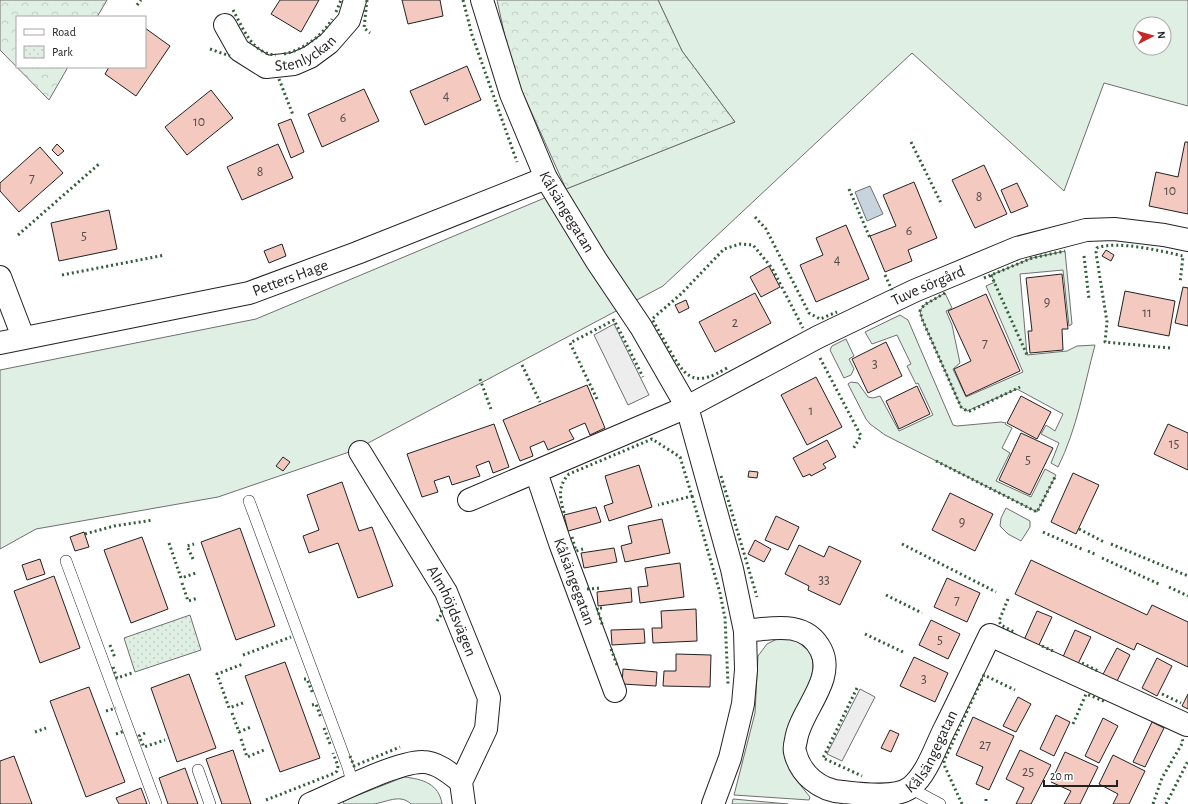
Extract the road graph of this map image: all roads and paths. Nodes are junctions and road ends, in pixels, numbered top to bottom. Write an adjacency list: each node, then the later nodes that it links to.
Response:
1 (355, 0): 3 (street, Stenlyckan)
2 (482, 0): 4 (street, Kålsängegatan)
3 (225, 25)
4 (546, 178): 7 (street, Petters Hage); 9 (street, Kålsängegatan)
5 (1188, 240): 9 (street, Tuve sörgård)
6 (0, 277): 7 (street)
7 (23, 337): 8 (street, Petters Hage)
8 (0, 343)
9 (687, 407): 11 (street); 15 (street, Kålsängegatan)
10 (360, 452): 19 (street, Almhöjdsvägen)
11 (536, 472): 12 (street); 16 (street, Kålsängegatan)
12 (469, 500)
13 (249, 501): 20 (lane)
14 (66, 561): 22 (lane)
15 (745, 631): 21 (street, Kålsängegatan); 26 (street, Kålsängegatan)
16 (615, 691)
17 (1187, 725): 21 (street, Kålsängegatan)
18 (198, 770): 23 (lane)
19 (462, 782): 20 (street); 25 (street, Almhöjdsvägen)
20 (353, 786): 24 (street)
21 (910, 788): 27 (lane)
22 (156, 804)
23 (210, 804)
24 (310, 804)
25 (464, 804)
26 (713, 804)
27 (940, 804)

